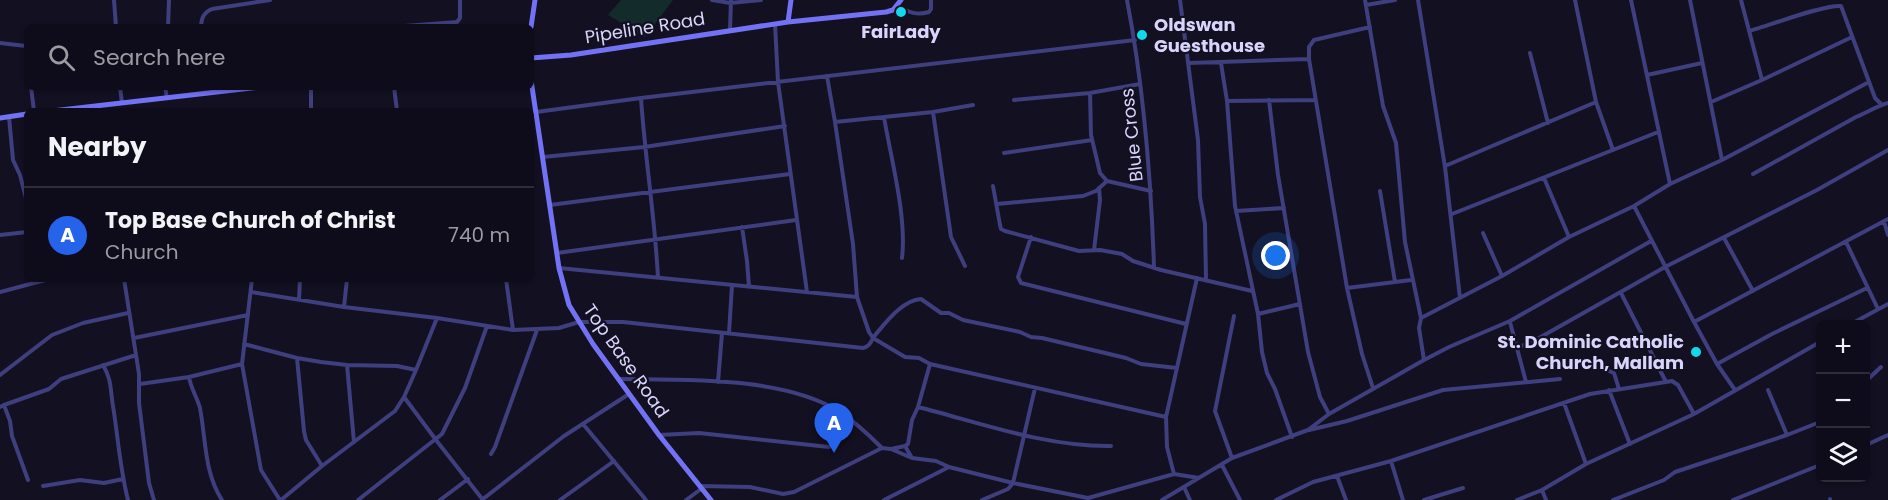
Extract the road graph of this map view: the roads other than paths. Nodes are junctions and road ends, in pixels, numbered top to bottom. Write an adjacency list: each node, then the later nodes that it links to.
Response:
1 (114, 0): 22 (street)
2 (169, 0): 23 (street)
3 (270, 0): 24 (street)
4 (460, 0): 25 (street)
5 (535, 0): 26 (street)
6 (712, 0): 18 (street)
7 (761, 0): 18 (street)
8 (791, 0): 21 (street)
9 (931, 0): 20 (street)
10 (1127, 0): 32 (street, Blue Cross)
11 (1180, 0): 38 (street)
12 (1395, 0): 19 (street)
13 (1418, 0): 88 (street)
14 (1575, 0): 61 (street)
15 (1631, 0): 41 (street)
16 (1690, 0): 40 (street)
17 (1741, 0): 30 (street)
18 (731, 2): 29 (street)
19 (1365, 2): 28 (street)
20 (899, 3): 21 (street, Pipeline Road)
21 (788, 22): 27 (street, Pipeline Road)
22 (116, 24)
23 (168, 24)
24 (201, 24)
25 (431, 24)
26 (531, 24)
27 (775, 24): 29 (street, Pipeline Road); 44 (street)
28 (1370, 27): 37 (street); 132 (street)
29 (730, 30): 36 (street, Pipeline Road)
30 (1749, 32): 31 (street); 43 (street)
31 (1852, 37): 43 (street); 45 (street)
32 (1135, 40): 42 (street); 46 (street, Blue Cross)
33 (0, 43): 34 (street)
34 (24, 46)
35 (1530, 53): 78 (street)
36 (534, 58)
37 (1309, 59): 39 (street); 59 (street)
38 (1189, 63): 39 (street); 131 (street)
39 (1221, 63): 60 (street)
40 (1702, 63): 41 (street); 62 (street)
41 (1647, 75): 80 (street)
42 (827, 76): 44 (street); 77 (street)
43 (1762, 80): 62 (street)
44 (778, 82): 56 (street); 79 (street)
45 (1869, 82): 65 (street); 87 (street)
46 (1140, 84): 54 (street); 99 (street, Blue Cross)
47 (31, 90): 67 (street)
48 (120, 90): 63 (street)
49 (166, 90): 55 (street)
50 (206, 90): 55 (street)
51 (311, 90): 69 (street)
52 (394, 90): 70 (street)
53 (532, 90): 73 (street, Top Base Road)
54 (1090, 93): 57 (street); 81 (street)
55 (167, 98): 63 (street)
56 (641, 98): 73 (street); 82 (street)
57 (1014, 100)
58 (1269, 100): 59 (street); 60 (street); 105 (street)
59 (1316, 100): 142 (street)
60 (1227, 101): 106 (street)
61 (1596, 102): 78 (street); 84 (street)
62 (1711, 102): 87 (street)
63 (122, 103): 68 (street)
64 (1888, 103): 65 (street)
65 (1881, 104): 91 (street)
66 (973, 105): 71 (street)
67 (34, 108)
68 (78, 108)
69 (311, 108)
70 (397, 108)
71 (933, 112): 75 (street); 124 (street)
72 (24, 114): 74 (street)
73 (535, 116): 86 (street, Top Base Road)
74 (9, 117): 76 (street); 92 (street)
75 (884, 117): 77 (street); 123 (street)
76 (0, 118)
77 (835, 122): 150 (street)
78 (1548, 123): 88 (street)
79 (785, 126): 82 (street); 90 (street)
80 (1658, 132): 84 (street); 95 (street)
81 (1092, 140): 85 (street); 94 (street)
82 (644, 147): 86 (street); 101 (street)
83 (1888, 150): 117 (street)
84 (1613, 151): 93 (street)
85 (1004, 153)
86 (543, 157): 103 (street, Top Base Road)
87 (1722, 160): 95 (street)
88 (1445, 167): 107 (street)
89 (24, 174): 92 (street)
90 (790, 174): 101 (street); 108 (street)
91 (1753, 174)
92 (20, 175): 98 (street)
93 (1544, 178): 107 (street); 116 (street)
94 (1107, 181): 97 (street); 99 (street)
95 (1670, 184): 104 (street)
96 (993, 186): 102 (street)
97 (1099, 188): 102 (street); 121 (street)
98 (24, 190)
99 (1151, 191): 125 (street, Blue Cross)
100 (1380, 191): 139 (street)
101 (650, 193): 103 (street); 118 (street)
102 (997, 204): 115 (street)
103 (550, 205): 122 (street, Top Base Road)
104 (1634, 206): 116 (street); 119 (street)
105 (1284, 208): 106 (street); 153 (street)
106 (1236, 211): 144 (street)
107 (1452, 214): 151 (street)
108 (796, 220): 110 (street); 148 (street)
109 (1886, 220): 114 (street); 120 (street)
110 (742, 227): 118 (street); 141 (street)
111 (24, 232): 113 (street)
112 (1483, 233): 128 (street)
113 (0, 235)
114 (1888, 235)
115 (1031, 237): 121 (street); 167 (street)
116 (1569, 237): 128 (street)
117 (1724, 238): 126 (street); 145 (street)
118 (656, 239): 122 (street); 129 (street)
119 (1651, 241): 126 (street); 164 (street)
120 (1846, 242): 143 (street); 145 (street)
121 (1094, 250): 125 (street)
122 (556, 253): 127 (street, Top Base Road)
123 (902, 258)
124 (965, 266)
125 (1154, 267): 130 (street)
126 (1665, 267): 149 (street); 166 (street)
127 (559, 268): 129 (street); 165 (street, Top Base Road)
128 (1502, 276): 151 (street)
129 (658, 278): 140 (street)
130 (1197, 278): 131 (street); 167 (street)
131 (1206, 280): 144 (street)
132 (1412, 280): 139 (street); 162 (street)
133 (37, 282): 146 (street)
134 (124, 282): 157 (street)
135 (252, 282): 147 (street)
136 (300, 282): 152 (street)
137 (347, 282): 155 (street)
138 (506, 282): 170 (street)
139 (1395, 282): 142 (street)
140 (732, 285): 141 (street); 173 (street)
141 (748, 287): 148 (street)
142 (1347, 288): 202 (street)
143 (1867, 288): 156 (street); 185 (street)
144 (1252, 291): 158 (street)
145 (1753, 291): 166 (street)
146 (0, 292)
147 (251, 292): 152 (street); 159 (street)
148 (807, 292): 150 (street)
149 (1621, 293): 179 (street); 199 (street)
150 (857, 297): 176 (street)
151 (1460, 298): 162 (street)
152 (299, 300): 155 (street)
153 (1300, 304): 158 (street); 212 (street)
154 (1888, 304): 156 (street)
155 (344, 308): 161 (street)
156 (1878, 309): 163 (street)
157 (128, 313): 169 (street); 192 (street)
158 (1258, 314): 222 (street)
159 (248, 315): 174 (street); 177 (street)
160 (1234, 316): 234 (street)
161 (436, 318): 168 (street); 190 (street)
162 (1421, 318): 182 (street)
163 (1858, 320)
164 (1510, 321): 179 (street); 182 (street)
165 (579, 322): 171 (street); 172 (street); 195 (street, Top Base Road)
166 (1694, 322): 185 (street)
167 (1186, 324): 189 (street)
168 (487, 326): 170 (street); 223 (street)
169 (132, 328): 174 (street); 175 (street)
170 (513, 330): 171 (street)
171 (537, 330): 232 (street)
172 (722, 333): 173 (street); 197 (street)
173 (729, 333): 176 (street)
174 (142, 335): 175 (street)
175 (133, 338): 180 (street)
176 (873, 338): 184 (street); 189 (street)
177 (244, 344): 181 (street); 183 (street)
178 (1816, 345): 205 (street)
179 (1517, 348): 198 (street)
180 (136, 355): 186 (street); 200 (street)
181 (297, 358): 187 (street); 239 (street)
182 (1424, 360): 202 (street)
183 (242, 364): 193 (street); 259 (street)
184 (930, 364): 201 (street); 211 (street)
185 (1717, 364): 205 (street)
186 (103, 365): 210 (street); 245 (street)
187 (347, 365): 190 (street); 224 (street)
188 (1881, 367): 194 (street)
189 (1177, 368): 214 (street)
190 (416, 370): 208 (street)
191 (1609, 371): 203 (street)
192 (0, 375)
193 (189, 377): 200 (street); 258 (street)
194 (1870, 377)
195 (618, 378): 197 (street); 207 (street, Top Base Road)
196 (1560, 379): 198 (street)
197 (717, 382): 230 (street)
198 (1526, 382): 217 (street)
199 (1666, 382): 203 (street); 213 (street)
200 (140, 384): 257 (street)
201 (1035, 388): 214 (street); 219 (street)
202 (1373, 388): 212 (street)
203 (1619, 389): 204 (street)
204 (1609, 390): 209 (street); 225 (street)
205 (1735, 390): 213 (street)
206 (1768, 390): 220 (street)
207 (629, 394): 215 (street); 218 (street, Top Base Road)
208 (404, 397): 223 (street); 224 (street)
209 (1564, 403): 236 (street); 237 (street)
210 (2, 406): 247 (street)
211 (918, 407): 219 (street); 227 (street)
212 (1329, 414): 217 (street)
213 (1694, 414): 225 (street)
214 (1166, 417): 242 (street)
215 (583, 424): 235 (street); 262 (street)
216 (1816, 424): 220 (street)
217 (1308, 430): 222 (street)
218 (659, 435): 229 (street); 250 (street, Top Base Road)
219 (1024, 435): 228 (street); 248 (street)
220 (1787, 435): 277 (street)
221 (1888, 435): 226 (street)
222 (1292, 437): 234 (street)
223 (436, 440): 246 (street); 260 (street)
224 (354, 442): 239 (street)
225 (1630, 444): 237 (street)
226 (1870, 444)
227 (905, 446): 231 (street); 233 (street)
228 (1111, 446)
229 (829, 447)
230 (882, 448): 231 (street); 250 (street)
231 (891, 449): 233 (street)
232 (491, 454)
233 (912, 458): 240 (street)
234 (1232, 458): 238 (street)
235 (614, 461): 254 (street); 263 (street)
236 (1391, 461): 243 (street); 273 (street)
237 (1586, 464): 253 (street)
238 (1222, 465): 244 (street); 270 (street)
239 (322, 466): 259 (street)
240 (949, 467): 248 (street); 266 (street)
241 (1816, 467): 278 (street)
242 (1173, 474): 244 (street); 255 (street)
243 (1337, 476): 271 (street); 272 (street)
244 (1199, 478): 251 (street)
245 (123, 479): 249 (street); 256 (street)
246 (468, 479): 261 (street); 262 (street)
247 (28, 480)
248 (1013, 483): 255 (street); 267 (street)
249 (43, 486)
250 (700, 487): 264 (street); 265 (street, Top Base Road)
251 (1184, 487): 268 (street); 269 (street)
252 (1463, 488): 274 (street)
253 (1542, 490): 275 (street); 276 (street)
254 (644, 499)
255 (1087, 499)
256 (128, 500)
257 (154, 500)
258 (222, 500)
259 (281, 500)
260 (358, 500)
261 (441, 500)
262 (483, 500)
263 (560, 500)
264 (686, 500)
265 (711, 500)
266 (884, 500)
267 (982, 500)
268 (1162, 500)
269 (1190, 500)
270 (1240, 500)
271 (1276, 500)
272 (1346, 500)
273 (1403, 500)
274 (1424, 500)
275 (1517, 500)
276 (1546, 500)
277 (1613, 500)
278 (1733, 500)

